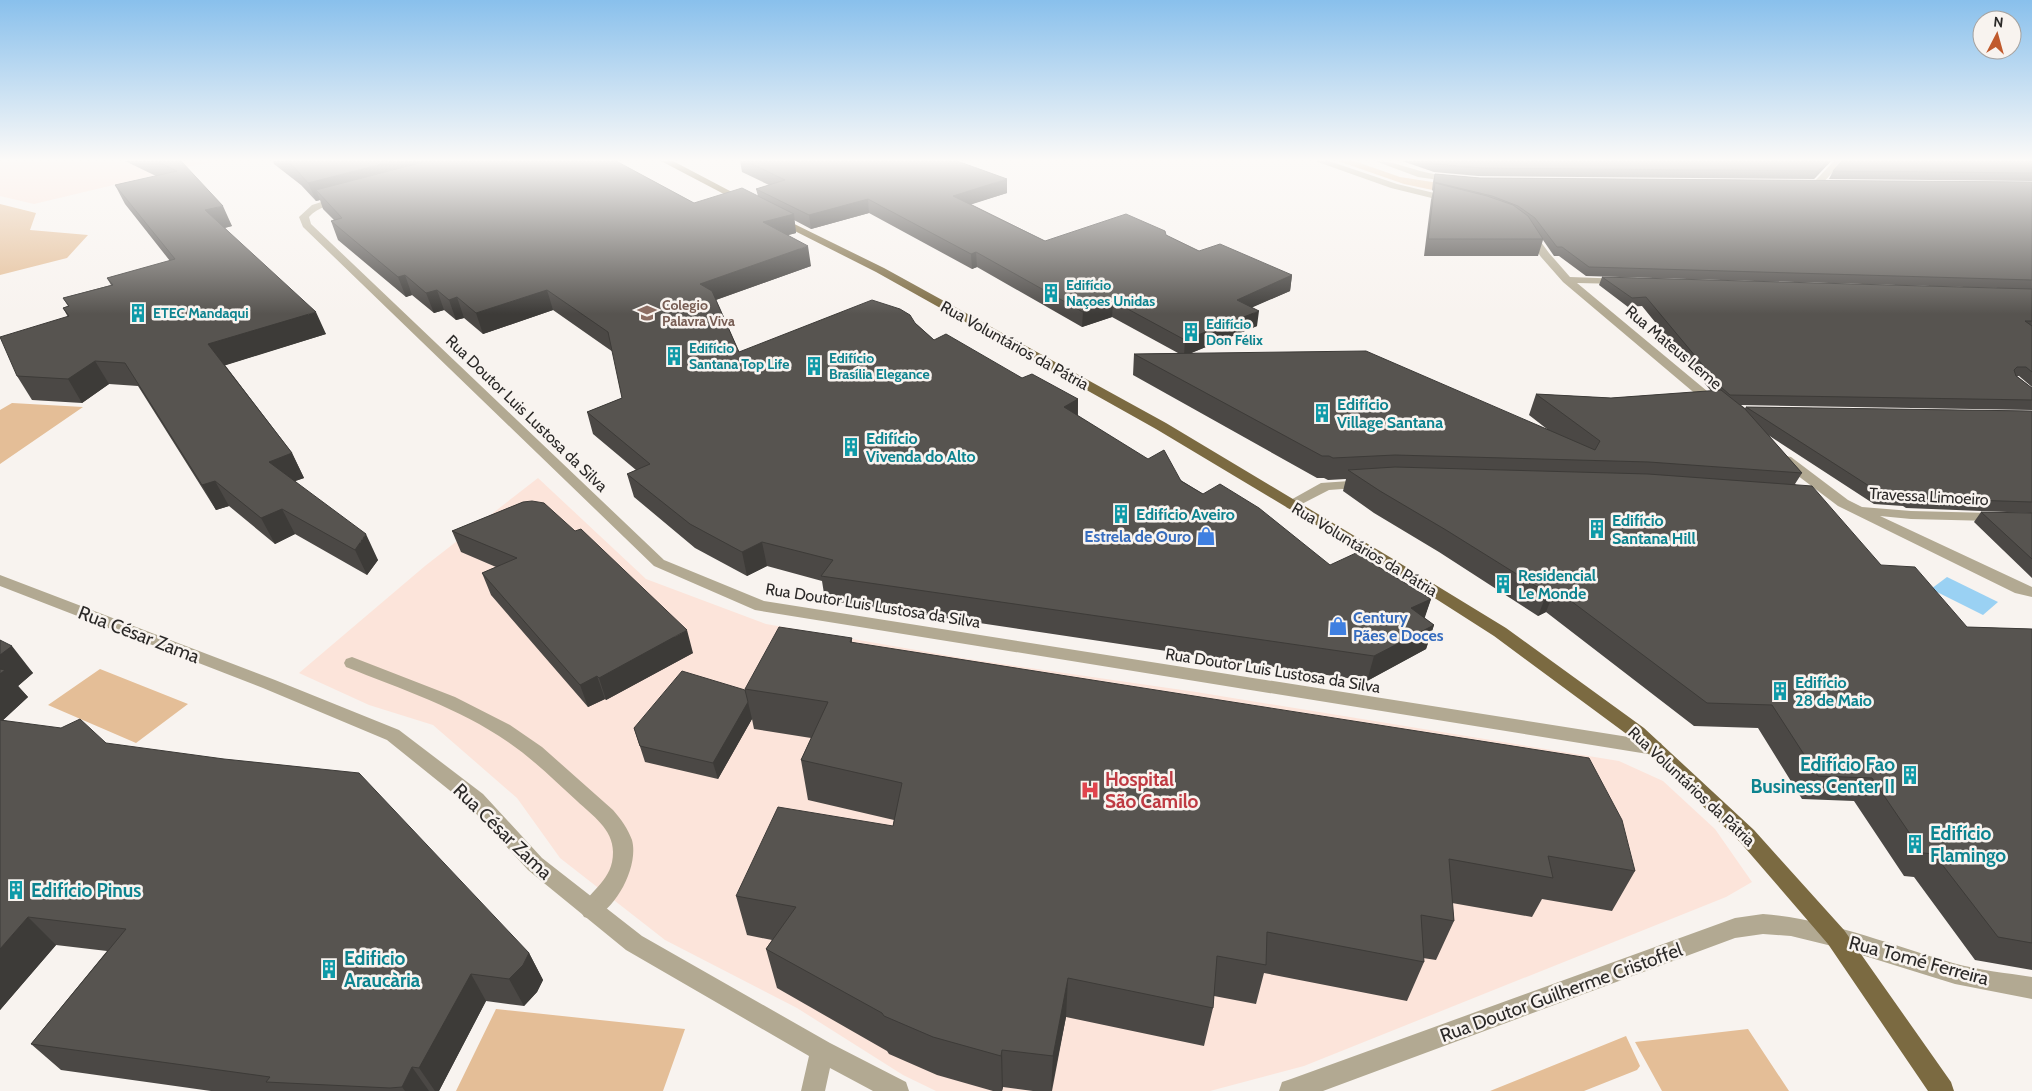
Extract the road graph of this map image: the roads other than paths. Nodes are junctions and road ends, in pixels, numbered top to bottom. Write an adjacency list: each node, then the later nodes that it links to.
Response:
1 (307, 212): 16 (street, Rua Doutor Luis Lustosa da Silva)
2 (765, 212): 10 (main road, Rua Voluntários da Pátria)
3 (1520, 224): 4 (street, Rua Mateus Leme)
4 (1567, 280): 5 (street); 6 (street, Rua Mateus Leme)
5 (1636, 282)
6 (1722, 411)
7 (1776, 453): 11 (street)
8 (1380, 483): 10 (street)
9 (1822, 503): 11 (street)
10 (1292, 505): 16 (main road, Rua Voluntários da Pátria)
11 (1855, 509): 12 (street, Travessa Limoeiro); 14 (street)
12 (2032, 518)
13 (0, 580): 17 (street, Rua César Zama)
14 (2032, 592)
15 (352, 663): 17 (street)
16 (1654, 748): 18 (main road, Rua Voluntários da Pátria)
17 (591, 910): 20 (street, Rua César Zama)
18 (1836, 937): 19 (street, Rua Tomé Ferreira); 23 (street, Rua Doutor Guilherme Cristoffel); 24 (main road, Rua Voluntários da Pátria)
19 (2032, 988)
20 (822, 1051): 21 (street); 22 (street, Rua César Zama)
21 (813, 1091)
22 (897, 1091)
23 (1290, 1091)
24 (1942, 1091)

